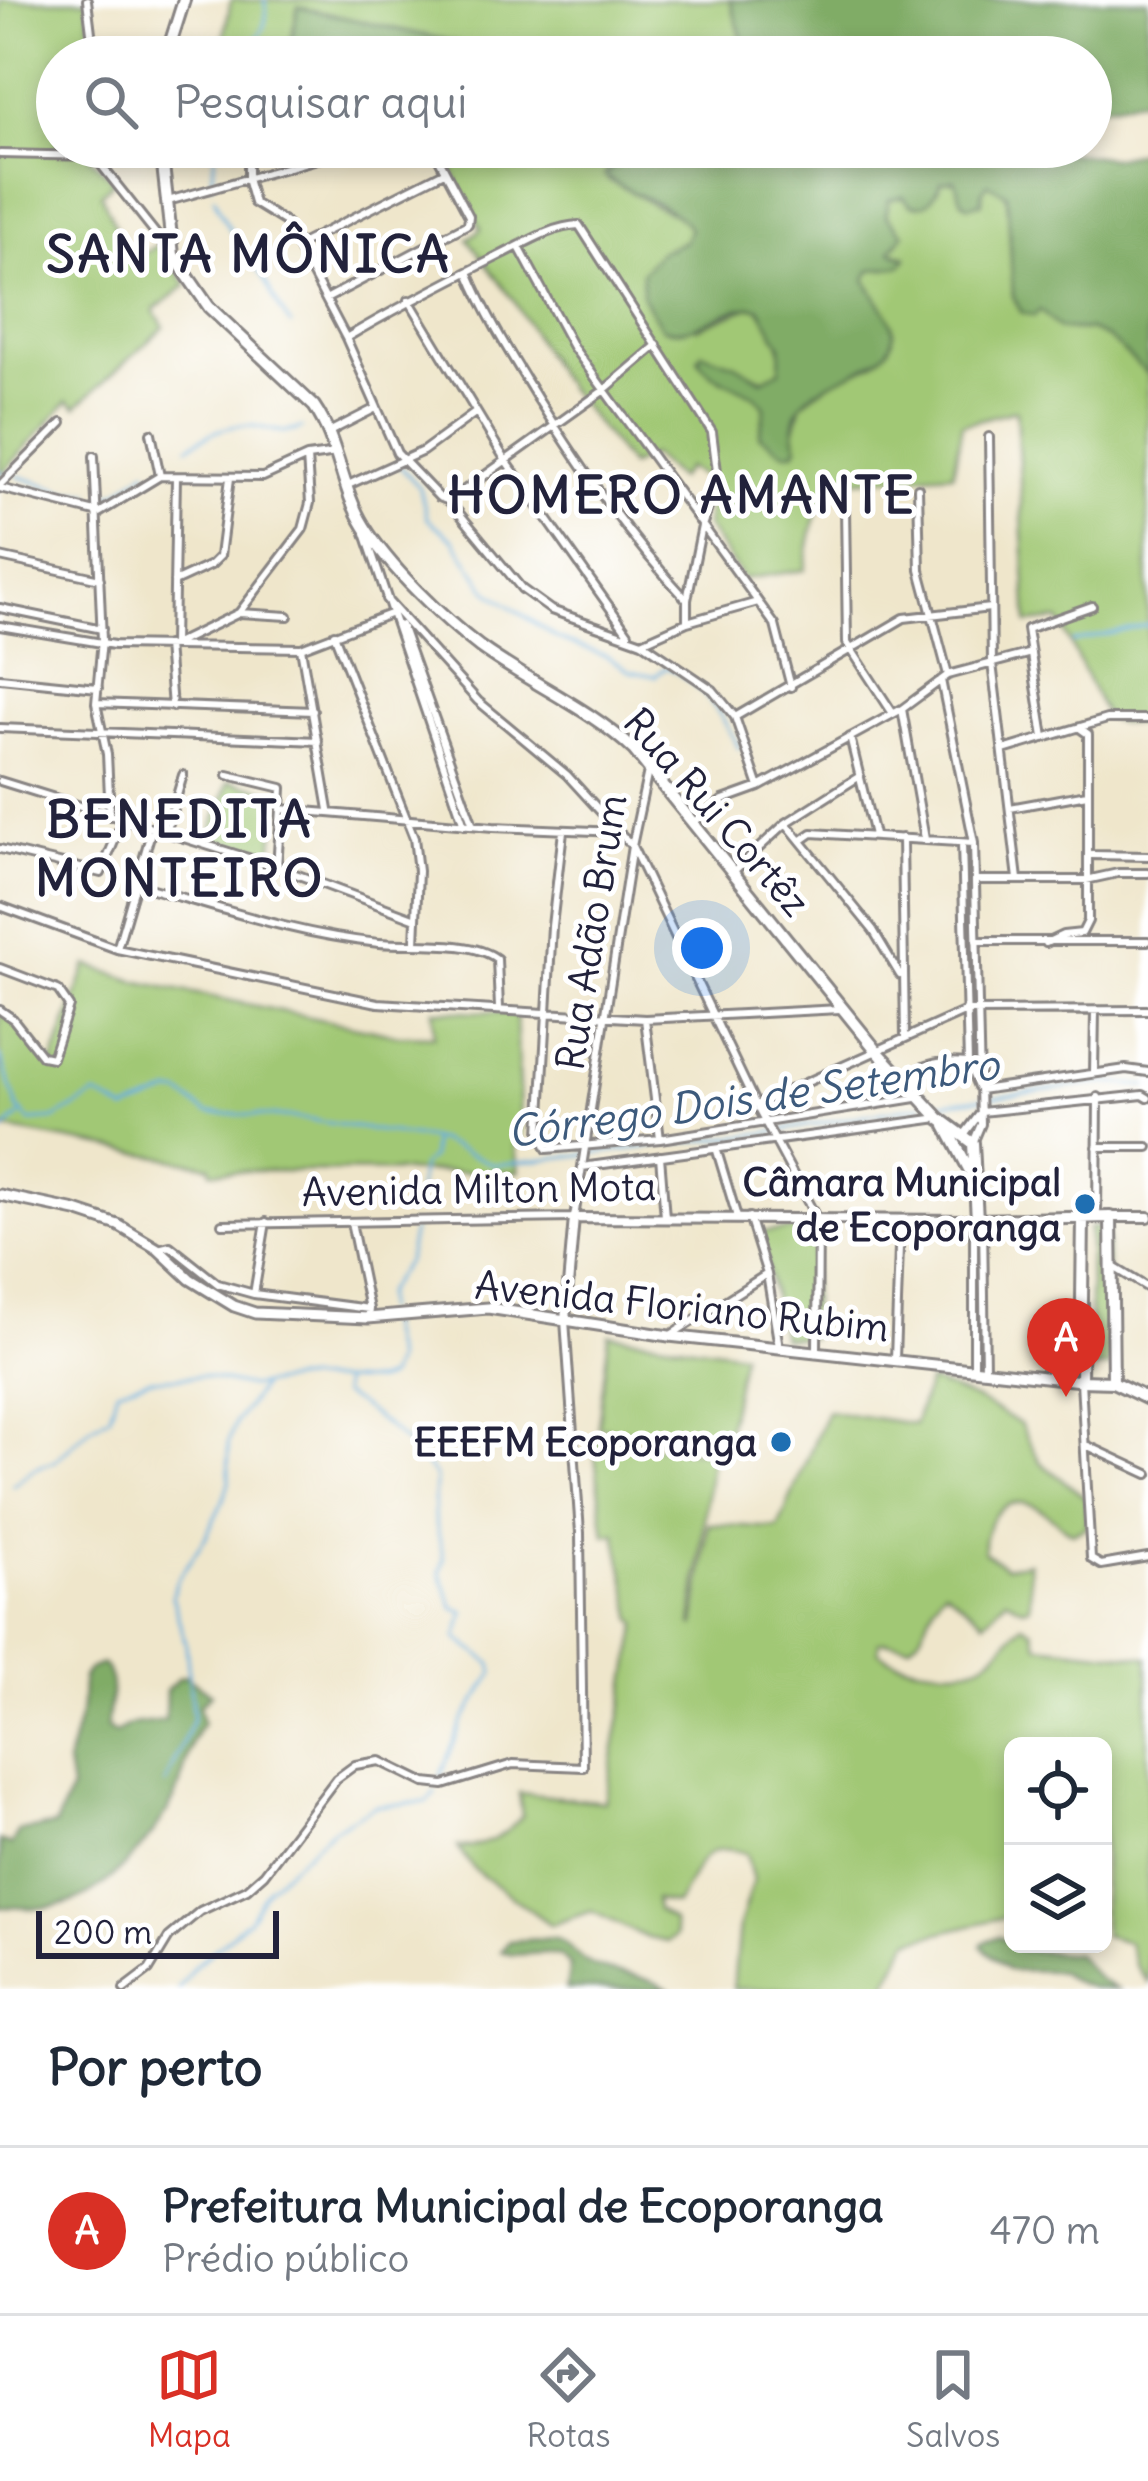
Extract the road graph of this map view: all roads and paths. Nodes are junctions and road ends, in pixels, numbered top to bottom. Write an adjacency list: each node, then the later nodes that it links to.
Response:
1 (87, 0): 3 (street)
2 (184, 0): 4 (main road)
3 (91, 36)
4 (173, 36)
5 (36, 153): 6 (street)
6 (0, 154)
7 (108, 168): 17 (street)
8 (164, 168): 14 (main road)
9 (248, 168): 13 (street)
10 (293, 168): 13 (street)
11 (444, 168): 12 (street)
12 (446, 172): 15 (street); 19 (street)
13 (248, 182): 14 (street); 15 (street)
14 (168, 201): 17 (main road)
15 (297, 246): 19 (street)
16 (519, 247): 18 (street); 22 (street); 23 (street)
17 (173, 256): 28 (main road, Rua Rui Cortêz)
18 (468, 272): 20 (street); 27 (street)
19 (326, 299): 21 (street)
20 (410, 300): 21 (street); 25 (street)
21 (346, 338): 24 (street)
22 (657, 345): 23 (street); 46 (street)
23 (603, 391): 27 (street); 46 (street)
24 (376, 407): 28 (street); 34 (street)
25 (476, 413): 34 (street); 35 (street)
26 (62, 423): 40 (street)
27 (554, 425): 35 (street); 52 (street)
28 (329, 432): 31 (main road, Rua Rui Cortêz)
29 (151, 433): 36 (street)
30 (989, 437): 56 (street)
31 (337, 453): 33 (street); 39 (main road, Rua Rui Cortêz)
32 (94, 456): 44 (street)
33 (307, 458): 38 (street); 57 (street)
34 (405, 460): 39 (street); 42 (street)
35 (506, 460): 42 (street); 65 (street)
36 (160, 476): 37 (street); 44 (street)
37 (176, 476): 38 (street); 50 (street)
38 (230, 478): 50 (street)
39 (348, 484): 45 (main road, Rua Rui Cortêz)
40 (0, 486): 44 (street)
41 (918, 488): 59 (street)
42 (449, 501): 65 (street)
43 (845, 507): 71 (street)
44 (99, 513): 49 (street)
45 (363, 525): 48 (main road, Rua Rui Cortêz); 51 (street)
46 (702, 526): 52 (street); 53 (street)
47 (0, 557): 49 (street)
48 (400, 571): 51 (street); 93 (main road, Rua Rui Cortêz)
49 (100, 579): 63 (street)
50 (174, 582): 68 (street)
51 (381, 586): 58 (street)
52 (687, 600): 61 (street)
53 (758, 602): 61 (street); 77 (street)
54 (1093, 606): 72 (street)
55 (0, 608): 63 (street)
56 (991, 608): 59 (street); 74 (street)
57 (239, 613): 60 (street); 68 (street)
58 (394, 614): 64 (street); 70 (street); 73 (street)
59 (932, 614): 71 (street); 76 (street)
60 (288, 616)
61 (687, 622): 67 (street)
62 (0, 626): 66 (street)
63 (102, 629): 66 (street)
64 (334, 634): 69 (street); 105 (street)
65 (629, 636): 67 (street)
66 (102, 640): 68 (street); 78 (street)
67 (643, 642): 84 (street)
68 (170, 645): 69 (street); 80 (street)
69 (302, 648): 82 (street)
70 (427, 648): 73 (street); 112 (street)
71 (850, 650): 77 (street); 83 (street)
72 (1031, 653): 74 (street); 90 (street)
73 (412, 656): 108 (street)
74 (992, 663): 76 (street); 92 (street)
75 (0, 678): 78 (street)
76 (945, 678): 81 (street); 117 (street)
77 (790, 687): 84 (street)
78 (98, 688): 79 (street)
79 (96, 703): 80 (street); 88 (street)
80 (172, 706): 82 (street)
81 (902, 709): 83 (street); 115 (street)
82 (313, 711): 91 (street)
83 (892, 713): 89 (street)
84 (735, 717): 98 (street)
85 (1148, 719): 87 (street)
86 (0, 728): 88 (street)
87 (1081, 729): 90 (street); 99 (street)
88 (102, 733): 91 (street); 103 (street)
89 (850, 737): 96 (street); 98 (street)
90 (1044, 737): 92 (street)
91 (318, 741): 102 (street)
92 (1003, 749): 100 (street)
93 (649, 767): 106 (main road, Rua Rui Cortêz); 119 (street, Rua Adão Brum)
94 (183, 775): 111 (street)
95 (228, 775): 101 (street)
96 (860, 776): 107 (street); 113 (street)
97 (0, 781): 103 (street)
98 (759, 787): 106 (street)
99 (1087, 794): 100 (street); 122 (street)
100 (1010, 808): 128 (street)
101 (281, 809): 102 (street); 124 (street)
102 (329, 811): 105 (street)
103 (110, 816): 104 (street)
104 (123, 820): 109 (street); 120 (street)
105 (405, 820): 108 (street); 133 (street)
106 (694, 822): 125 (main road, Rua Rui Cortêz)
107 (786, 824): 116 (street); 125 (street)
108 (468, 825): 110 (street)
109 (152, 829): 111 (street); 131 (street)
110 (563, 831): 112 (street); 148 (street)
111 (166, 832): 124 (street)
112 (620, 832): 119 (street)
113 (874, 835): 114 (street); 116 (street)
114 (902, 838): 115 (street); 140 (street)
115 (925, 839): 118 (street)
116 (802, 840): 140 (street)
117 (974, 842): 118 (street); 129 (street)
118 (962, 843): 146 (street)
119 (632, 846): 149 (street, Rua Adão Brum); 150 (street)
120 (0, 849)
121 (1121, 855): 122 (street); 123 (street); 126 (street)
122 (1091, 856): 130 (street)
123 (1148, 856)
124 (277, 867): 133 (street)
125 (735, 870): 142 (main road, Rua Rui Cortêz)
126 (1118, 873): 127 (street); 130 (street)
127 (1148, 873)
128 (1018, 879): 129 (street); 130 (street)
129 (975, 880): 135 (street)
130 (1087, 880): 137 (street)
131 (135, 884): 136 (street); 138 (street)
132 (0, 906): 138 (street)
133 (416, 919): 136 (street)
134 (1148, 940): 137 (street)
135 (976, 941): 137 (street); 144 (street)
136 (415, 944): 141 (street)
137 (1046, 944)
138 (116, 949): 141 (street)
139 (0, 968): 143 (street)
140 (902, 978): 152 (street)
141 (499, 1008): 148 (street)
142 (842, 1009): 150 (street); 153 (main road, Rua Rui Cortêz)
143 (0, 1010)
144 (977, 1010): 146 (street); 147 (street); 158 (street)
145 (1148, 1010): 147 (street)
146 (966, 1011): 152 (street); 154 (street)
147 (1095, 1011): 156 (street)
148 (547, 1013): 149 (street); 169 (street)
149 (605, 1018): 151 (street); 169 (street, Rua Adão Brum)
150 (714, 1018): 151 (street); 162 (street)
151 (644, 1019): 166 (street)
152 (904, 1038): 153 (street)
153 (878, 1051): 157 (main road, Rua Rui Cortêz); 162 (street)
154 (968, 1063): 157 (street); 158 (street)
155 (1148, 1072): 156 (street)
156 (1094, 1073): 158 (street)
157 (903, 1079): 159 (main road, Rua Rui Cortêz)
158 (980, 1090): 163 (street)
159 (920, 1097): 164 (main road, Rua Rui Cortêz); 165 (street)
160 (1098, 1097): 161 (street); 163 (street); 170 (street)
161 (1148, 1098)
162 (755, 1106): 165 (street)
163 (981, 1112): 168 (street)
164 (939, 1118): 167 (street); 168 (main road, Rua Rui Cortêz)
165 (768, 1126): 166 (street); 167 (street)
166 (660, 1139): 169 (street)
167 (775, 1140): 172 (street); 185 (street)
168 (963, 1144): 184 (main road)
169 (587, 1147): 174 (street, Rua Adão Brum)
170 (1097, 1147): 171 (street); 182 (street)
171 (1148, 1147)
172 (716, 1150): 173 (street); 177 (street)
173 (660, 1156): 174 (street); 176 (street)
174 (583, 1164): 181 (street, Rua Adão Brum)
175 (0, 1195): 189 (main road)
176 (664, 1217): 177 (street, Avenida Milton Mota); 181 (street, Avenida Milton Mota)
177 (737, 1217): 178 (street, Avenida Milton Mota)
178 (748, 1217): 185 (street, Avenida Milton Mota); 191 (street)
179 (1111, 1217): 180 (street); 182 (main road); 190 (main road)
180 (1148, 1217)
181 (574, 1218): 187 (street, Avenida Milton Mota); 198 (street, Rua Adão Brum)
182 (1090, 1218): 184 (main road); 204 (main road)
183 (901, 1220): 184 (street, Avenida Milton Mota); 185 (street, Avenida Milton Mota); 202 (street)
184 (978, 1220): 192 (street)
185 (818, 1221): 201 (street)
186 (266, 1222): 187 (street, Avenida Milton Mota); 188 (street, Avenida Milton Mota); 194 (street)
187 (351, 1222): 197 (street)
188 (222, 1224)
189 (158, 1250): 194 (street, Avenida Floriano Rubim); 197 (main road)
190 (1112, 1266): 193 (street); 205 (main road)
191 (767, 1274): 199 (street); 200 (street)
192 (979, 1285): 195 (street); 196 (street)
193 (1148, 1288)
194 (254, 1294): 197 (street, Avenida Floriano Rubim)
195 (974, 1312): 196 (street); 203 (street)
196 (984, 1312): 203 (street)
197 (368, 1313): 198 (main road, Avenida Floriano Rubim)
198 (565, 1319): 199 (main road, Avenida Floriano Rubim); 210 (street)
199 (669, 1336): 200 (main road, Avenida Floriano Rubim)
200 (779, 1347): 201 (main road, Avenida Floriano Rubim)
201 (817, 1350): 202 (main road, Avenida Floriano Rubim)
202 (895, 1359): 203 (main road, Avenida Floriano Rubim)
203 (980, 1370): 204 (main road, Avenida Floriano Rubim)
204 (1081, 1381): 205 (main road); 207 (street)
205 (1114, 1382): 206 (main road)
206 (1148, 1399)
207 (1088, 1446): 208 (street); 209 (street)
208 (1148, 1474)
209 (1148, 1557)
210 (124, 1989)

